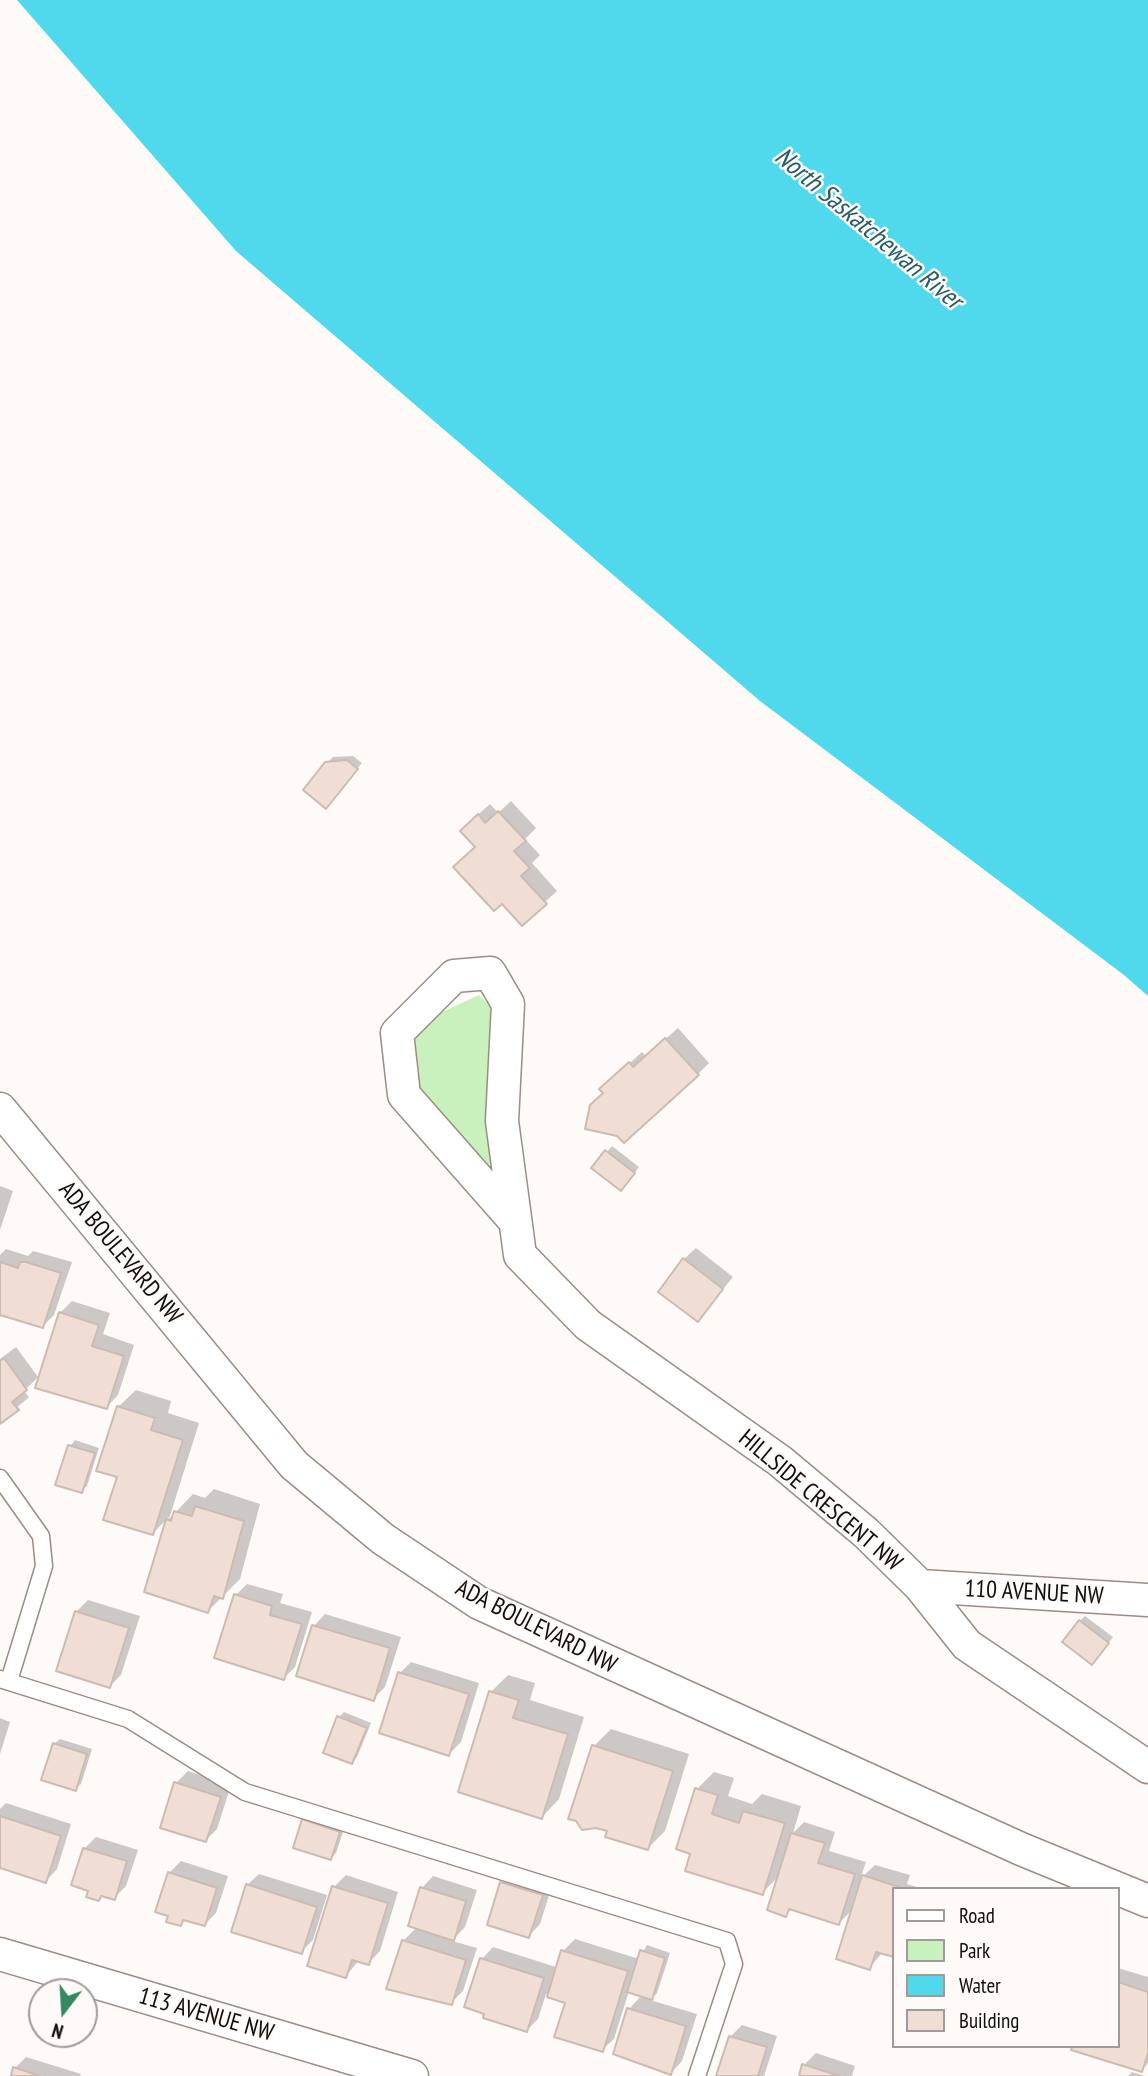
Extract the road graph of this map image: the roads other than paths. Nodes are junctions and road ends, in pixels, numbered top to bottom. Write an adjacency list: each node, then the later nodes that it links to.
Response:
1 (0, 1109): 8 (street, ADA BOULEVARD NW)
2 (514, 1220): 2 (street, HILLSIDE CRESCENT NW); 4 (street, HILLSIDE CRESCENT NW)
3 (0, 1478): 6 (lane)
4 (920, 1586): 5 (street, 110 AVENUE NW); 7 (street, HILLSIDE CRESCENT NW)
5 (1148, 1600)
6 (4, 1680): 13 (lane)
7 (1148, 1767)
8 (1114, 1887)
9 (1120, 1890): 10 (street, ADA BOULEVARD NW)
10 (1148, 1901)
11 (0, 1954): 12 (street, 113 AVENUE NW)
12 (412, 2076)
13 (697, 2076)

